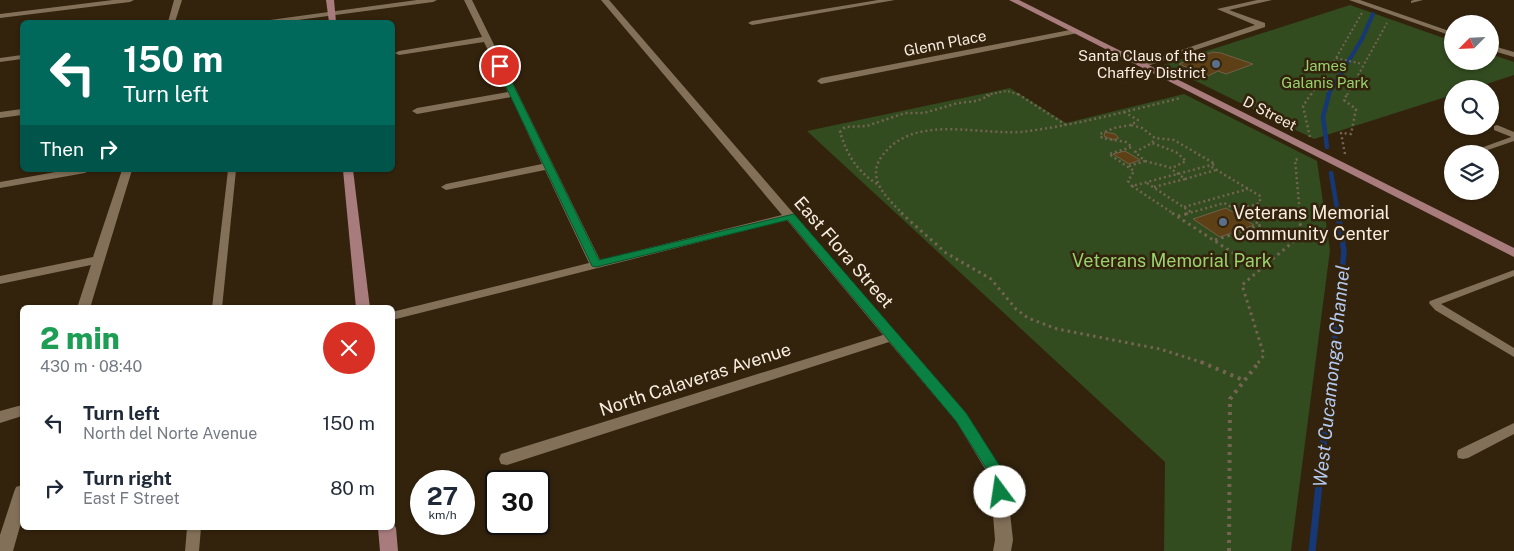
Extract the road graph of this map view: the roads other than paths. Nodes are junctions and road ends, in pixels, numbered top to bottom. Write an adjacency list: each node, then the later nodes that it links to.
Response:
1 (130, 0): 13 (street)
2 (178, 0): 15 (street)
3 (330, 0): 14 (street)
4 (434, 0): 14 (street)
5 (468, 0): 20 (street)
6 (605, 0): 42 (street, East Flora Street)
7 (891, 0): 17 (street)
8 (1015, 0): 18 (street, D Street)
9 (1268, 0): 26 (street)
10 (1353, 0): 19 (street)
11 (1420, 0): 12 (lane)
12 (1412, 2)
13 (0, 16)
14 (332, 18): 16 (street)
15 (172, 20)
16 (301, 20)
17 (752, 23)
18 (1076, 31): 26 (street, D Street); 27 (street, Glenn Place)
19 (1444, 32)
20 (487, 39): 22 (street); 28 (street)
21 (1499, 50): 23 (street)
22 (399, 53)
23 (1514, 55)
24 (20, 57): 25 (street)
25 (0, 60)
26 (1142, 65): 43 (street, D Street)
27 (821, 82)
28 (514, 94): 29 (street); 35 (street)
29 (417, 111)
30 (20, 112): 31 (street)
31 (0, 115)
32 (1499, 129): 33 (street)
33 (1514, 137): 34 (lane)
34 (1492, 145)
35 (548, 166): 41 (street); 45 (street)
36 (74, 172): 40 (street)
37 (126, 172): 44 (street)
38 (232, 172): 49 (lane)
39 (348, 172): 50 (street)
40 (0, 185)
41 (446, 187)
42 (790, 216): 45 (street); 52 (street, East Flora Street)
43 (1514, 253)
44 (100, 259): 47 (street); 48 (street)
45 (596, 264): 51 (street)
46 (1514, 273): 53 (lane)
47 (0, 280)
48 (85, 305)
49 (217, 305)
50 (363, 305)
51 (395, 315)
52 (894, 336): 58 (street, North Calaveras Avenue); 65 (street, East Flora Street)
53 (1514, 353)
54 (20, 412): 55 (street)
55 (0, 417)
56 (1514, 428): 57 (lane)
57 (1463, 454)
58 (507, 458)
59 (20, 499): 62 (street)
60 (194, 530): 63 (lane)
61 (387, 530): 64 (street)
62 (4, 551)
63 (192, 551)
64 (389, 551)
65 (1002, 551)

